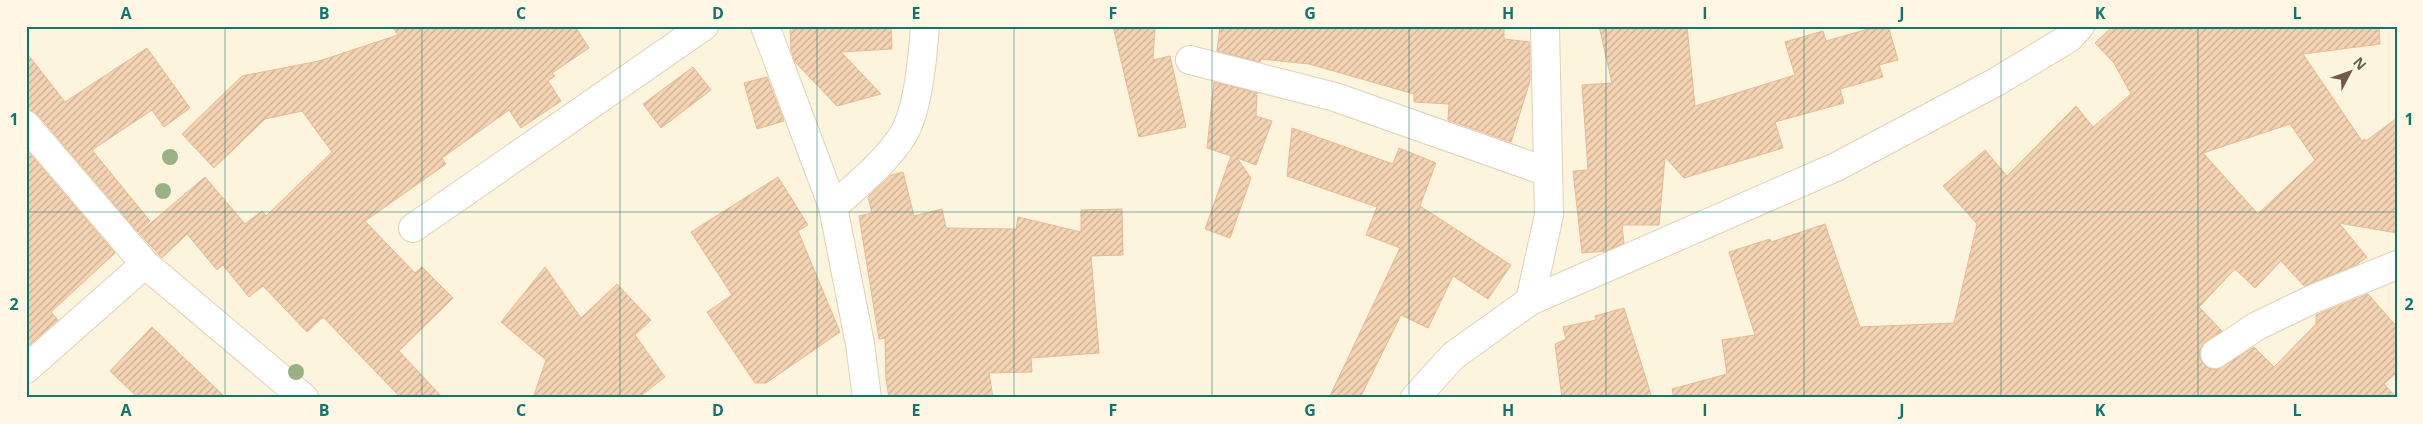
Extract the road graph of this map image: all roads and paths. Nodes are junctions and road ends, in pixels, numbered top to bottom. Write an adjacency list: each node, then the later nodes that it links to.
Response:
1 (704, 26): 10 (street)
2 (765, 26): 9 (street)
3 (925, 26): 9 (street)
4 (1545, 26): 8 (street)
5 (2080, 26): 13 (street)
6 (1190, 60): 8 (street)
7 (26, 125): 11 (street)
8 (1548, 172): 13 (street)
9 (833, 207): 17 (street)
10 (413, 228)
11 (145, 264): 15 (street); 16 (street)
12 (2397, 265): 14 (street)
13 (1530, 301): 18 (street)
14 (2216, 354)
15 (26, 369)
16 (304, 398)
17 (867, 398)
18 (1415, 398)

